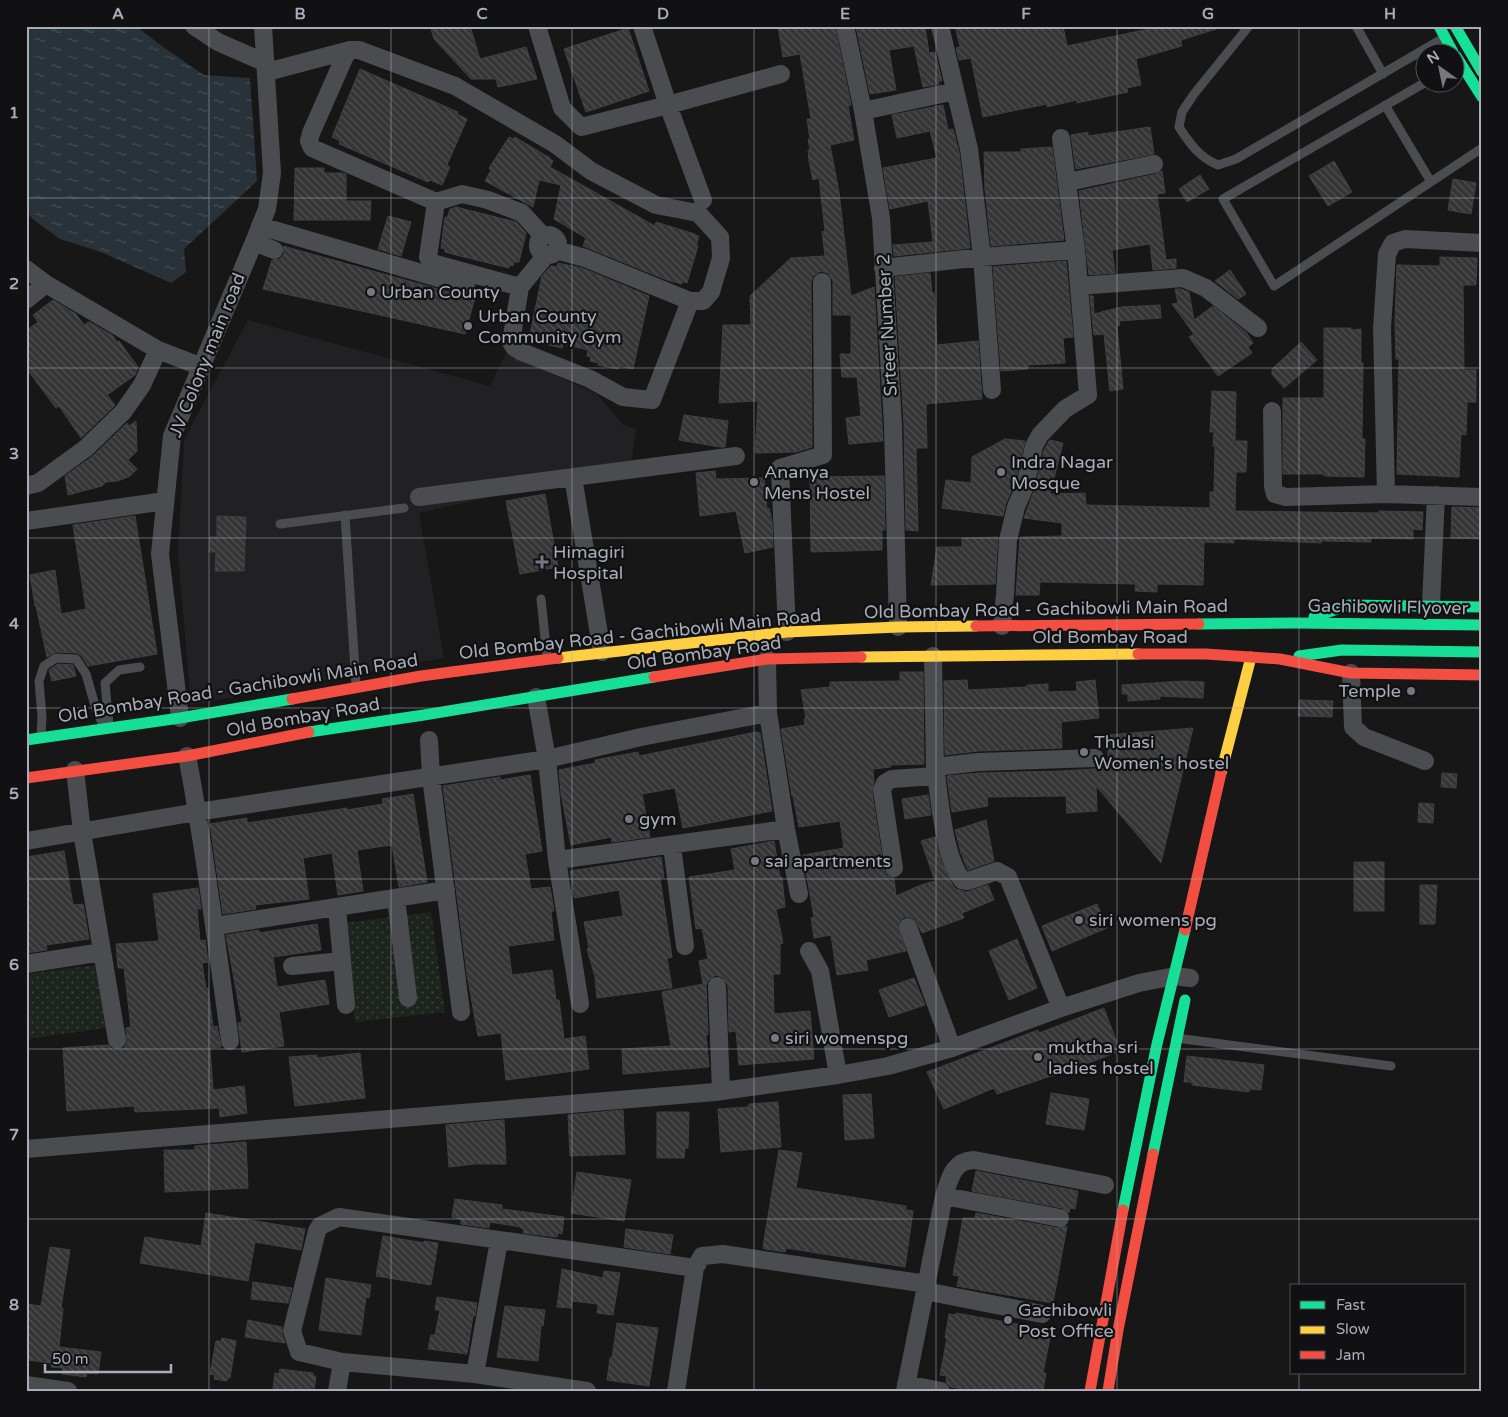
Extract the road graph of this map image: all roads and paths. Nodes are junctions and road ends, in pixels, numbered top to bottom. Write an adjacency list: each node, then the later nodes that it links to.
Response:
1 (194, 26): 14 (street)
2 (263, 26): 14 (street, JV Colony main road)
3 (537, 26): 22 (street)
4 (642, 26): 22 (street)
5 (845, 26): 24 (street, Srteer Number 2)
6 (940, 26): 20 (street)
7 (1248, 26): 17 (lane)
8 (1356, 26): 17 (lane)
9 (1439, 26): 11 (main road)
10 (1455, 26): 15 (main road)
11 (1445, 37): 12 (main road); 17 (lane)
12 (1448, 42)
13 (350, 50): 14 (street); 31 (street); 47 (street)
14 (266, 67): 32 (street, JV Colony main road)
15 (1482, 72)
16 (781, 74): 22 (street)
17 (1383, 74)
18 (1466, 75): 21 (main road)
19 (1416, 88): 23 (lane)
20 (955, 91): 24 (street); 38 (street)
21 (1482, 97)
22 (668, 105): 30 (street)
23 (1385, 105): 29 (lane); 29 (lane)
24 (863, 111): 39 (street, Srteer Number 2)
25 (1061, 138): 28 (street)
26 (1482, 148): 29 (lane)
27 (1154, 164): 28 (street)
28 (1068, 182): 36 (street)
29 (1431, 182)
30 (703, 200)
31 (436, 202): 37 (street); 45 (street)
32 (260, 226): 33 (street, JV Colony main road); 43 (street)
33 (254, 242): 35 (street); 50 (street, JV Colony main road)
34 (1482, 243): 56 (street)
35 (274, 250)
36 (1076, 250): 38 (street); 44 (street)
37 (551, 252): 45 (street); 47 (street)
38 (982, 257): 39 (street); 51 (street)
39 (884, 268): 71 (street, Srteer Number 2)
40 (26, 269): 42 (street)
41 (822, 282): 72 (street)
42 (46, 284): 46 (street); 49 (street)
43 (466, 286)
44 (1079, 286): 48 (street); 69 (street)
45 (520, 287): 47 (street)
46 (26, 300)
47 (690, 302)
48 (1258, 328)
49 (158, 350): 50 (street); 55 (street)
50 (202, 367): 60 (street, JV Colony main road)
51 (992, 390)
52 (1272, 411): 56 (street)
53 (736, 456): 54 (street)
54 (573, 478): 58 (street); 73 (street)
55 (26, 486)
56 (1386, 494): 57 (street)
57 (1436, 495): 59 (street); 66 (street)
58 (419, 497)
59 (1482, 497)
60 (165, 501): 63 (street); 86 (street, JV Colony main road)
61 (404, 508): 62 (lane)
62 (345, 516): 64 (lane); 83 (lane)
63 (26, 521)
64 (280, 524)
65 (541, 599): 78 (lane)
66 (1431, 605): 67 (main road); 68 (main road)
67 (1482, 607)
68 (1294, 623): 69 (main road, Old Bombay Road - Gachibowli Main Road); 70 (main road, Gachibowli Flyover)
69 (1002, 626): 71 (main road, Old Bombay Road - Gachibowli Main Road)
70 (1482, 626)
71 (898, 627): 72 (main road, Old Bombay Road - Gachibowli Main Road)
72 (787, 632): 73 (main road, Old Bombay Road - Gachibowli Main Road)
73 (602, 652): 78 (main road, Old Bombay Road - Gachibowli Main Road)
74 (1482, 652): 77 (main road)
75 (933, 656): 76 (main road, Old Bombay Road); 79 (main road, Old Bombay Road); 96 (street)
76 (1251, 657): 77 (main road, Old Bombay Road); 118 (main road)
77 (1280, 659): 81 (main road, Old Bombay Road)
78 (548, 660): 83 (main road, Old Bombay Road - Gachibowli Main Road)
79 (767, 660): 84 (main road, Old Bombay Road); 85 (street)
80 (140, 668): 87 (lane)
81 (1351, 673): 82 (main road, Old Bombay Road); 94 (street)
82 (1482, 675)
83 (356, 688): 86 (main road, Old Bombay Road - Gachibowli Main Road)
84 (536, 697): 88 (main road, Old Bombay Road); 93 (street)
85 (768, 714): 93 (street); 100 (street)
86 (180, 718): 87 (main road, Old Bombay Road - Gachibowli Main Road)
87 (107, 728): 89 (main road, Old Bombay Road - Gachibowli Main Road); 89 (lane)
88 (427, 728): 91 (main road, Old Bombay Road); 97 (street)
89 (41, 738): 90 (main road, Old Bombay Road - Gachibowli Main Road)
90 (26, 740)
91 (187, 756): 95 (main road, Old Bombay Road); 99 (street)
92 (1096, 758): 96 (street)
93 (547, 759): 97 (street); 104 (street)
94 (1425, 761)
95 (75, 770): 98 (main road, Old Bombay Road); 101 (street)
96 (936, 772): 105 (street); 123 (street)
97 (432, 777): 99 (street); 106 (street)
98 (26, 778)
99 (197, 812): 101 (street); 110 (street)
100 (786, 829): 103 (street); 107 (street)
101 (82, 832): 102 (street); 114 (street)
102 (26, 841)
103 (672, 846): 104 (street); 112 (street)
104 (557, 860): 121 (street)
105 (894, 868)
106 (446, 890): 108 (street); 124 (street)
107 (799, 894)
108 (396, 898): 109 (street); 120 (street)
109 (337, 908): 110 (street); 115 (street)
110 (215, 926): 127 (street)
111 (908, 927): 128 (street)
112 (685, 946)
113 (810, 951): 130 (street)
114 (102, 952): 116 (street); 126 (street)
115 (342, 961): 117 (street); 122 (street)
116 (26, 964)
117 (292, 966)
118 (1186, 974): 123 (street); 125 (main road); 149 (main road)
119 (717, 986): 131 (street)
120 (408, 998)
121 (580, 1004)
122 (346, 1005)
123 (1061, 1008): 128 (street)
124 (461, 1012)
125 (1176, 1038): 129 (lane); 150 (main road)
126 (117, 1040)
127 (230, 1041)
128 (952, 1048): 130 (street)
129 (1391, 1066)
130 (838, 1075): 131 (street)
131 (722, 1091): 132 (street)
132 (26, 1149)
133 (1105, 1186): 134 (street)
134 (944, 1196): 135 (street); 138 (street)
135 (1060, 1218)
136 (499, 1241): 137 (street); 140 (street); 141 (street)
137 (695, 1268): 138 (street); 147 (street)
138 (926, 1288): 139 (street); 143 (street)
139 (1042, 1314)
140 (342, 1362): 141 (street); 145 (street)
141 (475, 1374): 146 (street)
142 (26, 1385): 144 (street)
143 (906, 1387): 148 (street)
144 (68, 1391)
145 (337, 1391)
146 (587, 1391)
147 (676, 1391)
148 (941, 1391)
149 (1090, 1391)
150 (1108, 1391)

